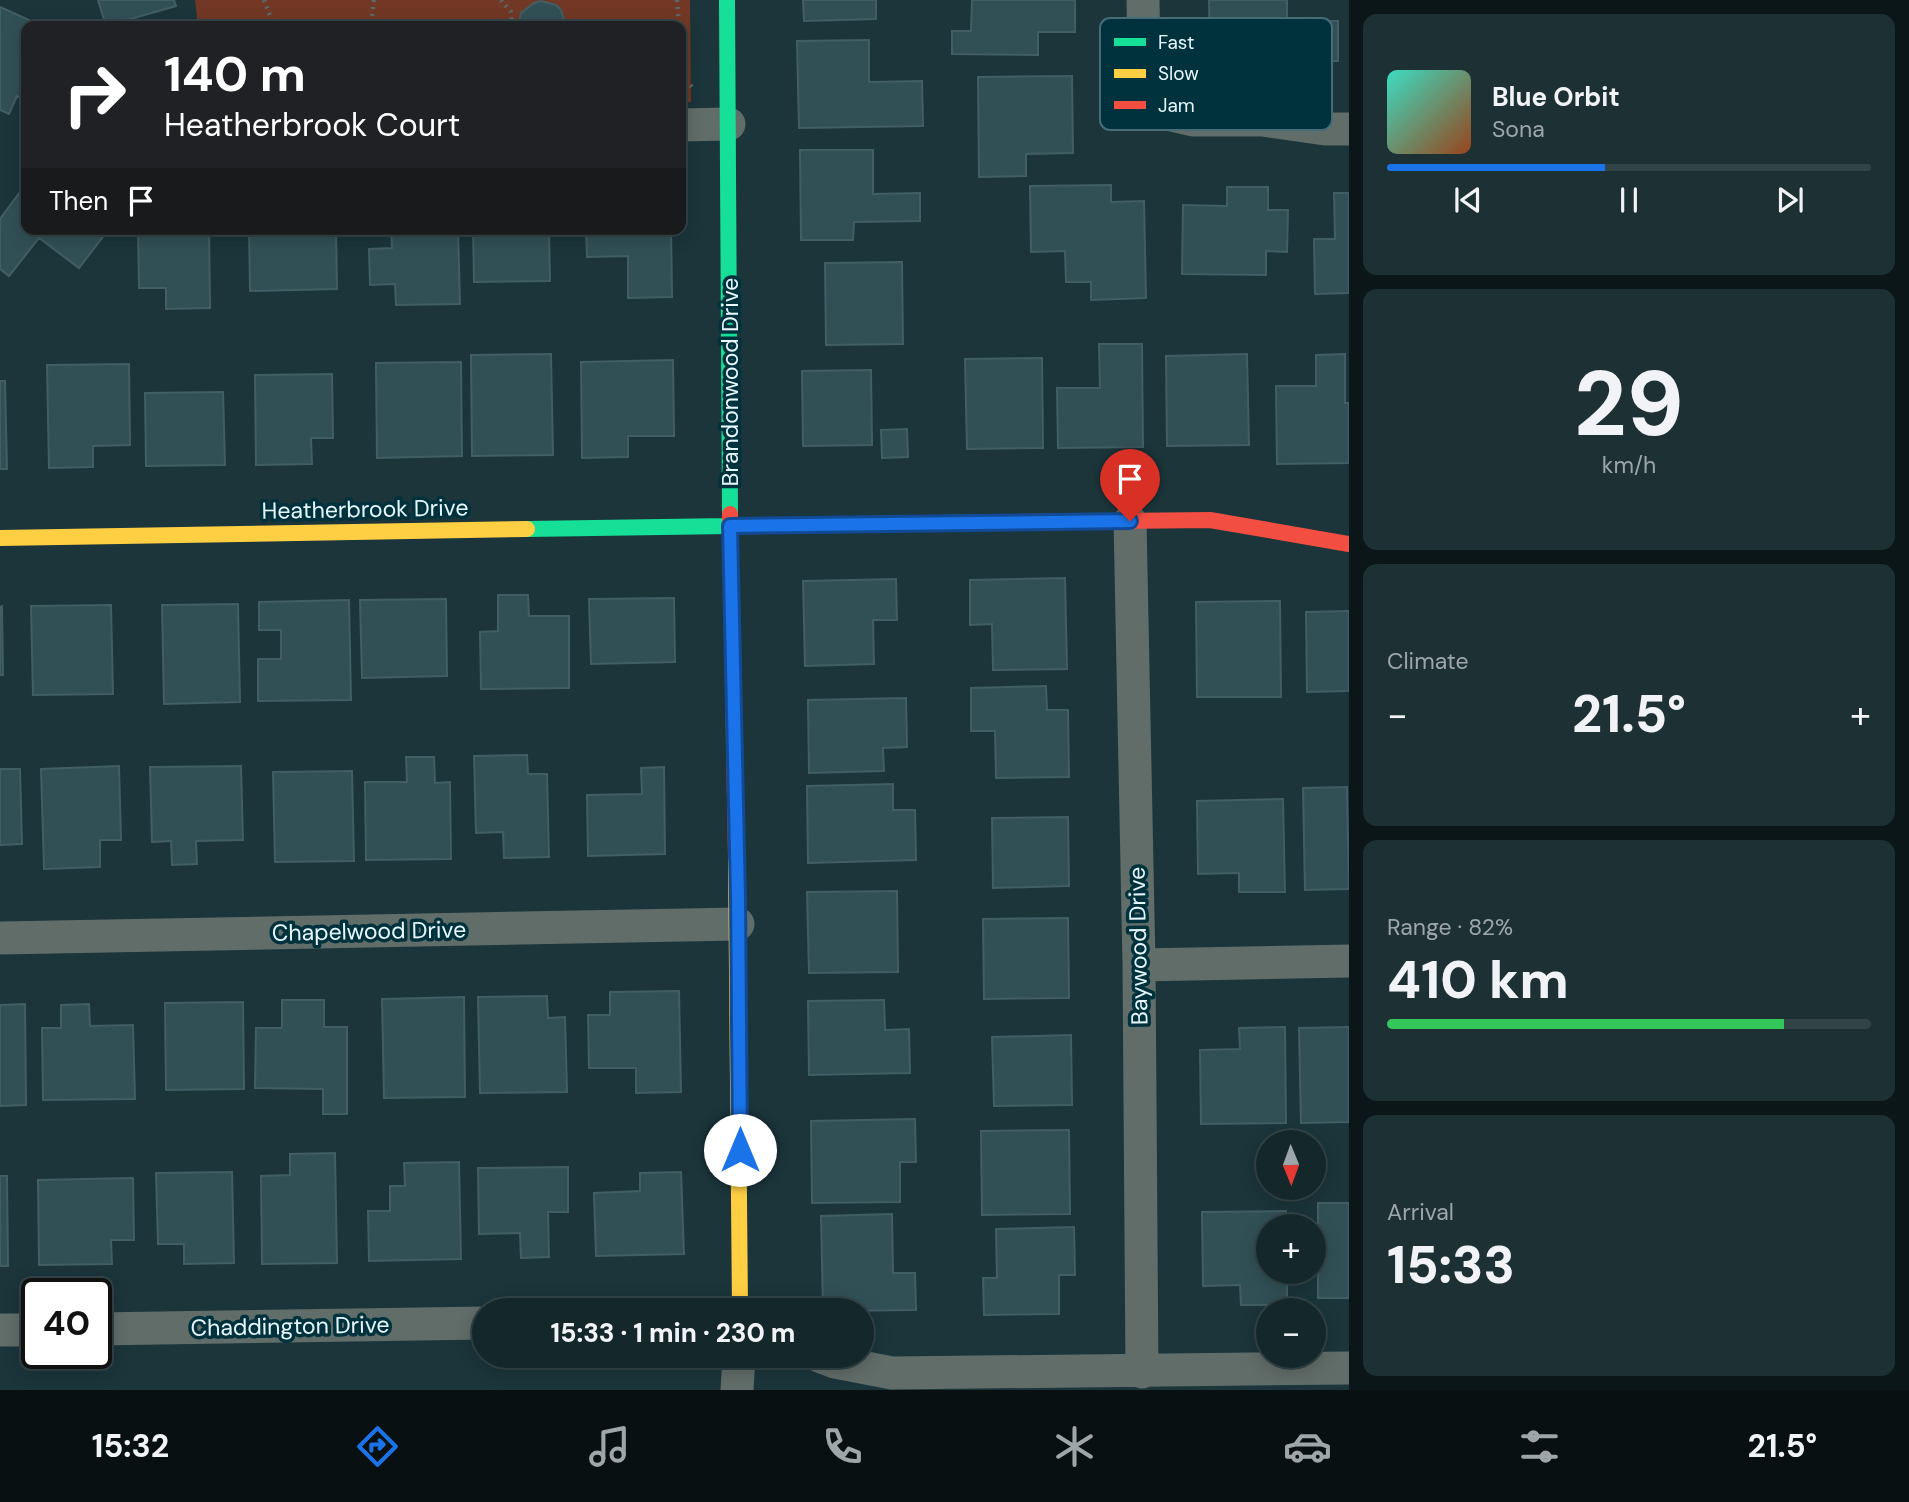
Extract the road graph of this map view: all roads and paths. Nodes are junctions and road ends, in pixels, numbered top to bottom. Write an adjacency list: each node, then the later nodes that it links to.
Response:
1 (264, 0): 8 (path)
2 (374, 0): 9 (path)
3 (501, 0): 10 (path)
4 (677, 0): 11 (path)
5 (727, 0): 12 (street, Brandonwood Drive)
6 (1143, 0): 7 (street)
7 (1143, 18)
8 (272, 21)
9 (374, 21)
10 (512, 21)
11 (679, 21)
12 (729, 124): 13 (street); 15 (street, Brandonwood Drive)
13 (686, 125)
14 (1130, 521): 15 (street, Heatherbrook Drive); 17 (street, Heatherbrook Drive); 21 (street, Baywood Drive)
15 (730, 526): 16 (street, Heatherbrook Drive); 18 (street, Brandonwood Drive)
16 (0, 538)
17 (1349, 544)
18 (738, 924): 19 (street, Chapelwood Drive); 22 (street, Brandonwood Drive)
19 (0, 938)
20 (1349, 961): 21 (street)
21 (1139, 965): 30 (street, Baywood Drive)
22 (740, 1298)
23 (472, 1323): 24 (street, Chaddington Drive)
24 (112, 1329)
25 (21, 1330): 26 (street)
26 (0, 1331)
27 (738, 1368): 31 (street)
28 (866, 1368): 30 (street)
29 (1349, 1368): 30 (street)
30 (1142, 1372)
31 (737, 1390)

